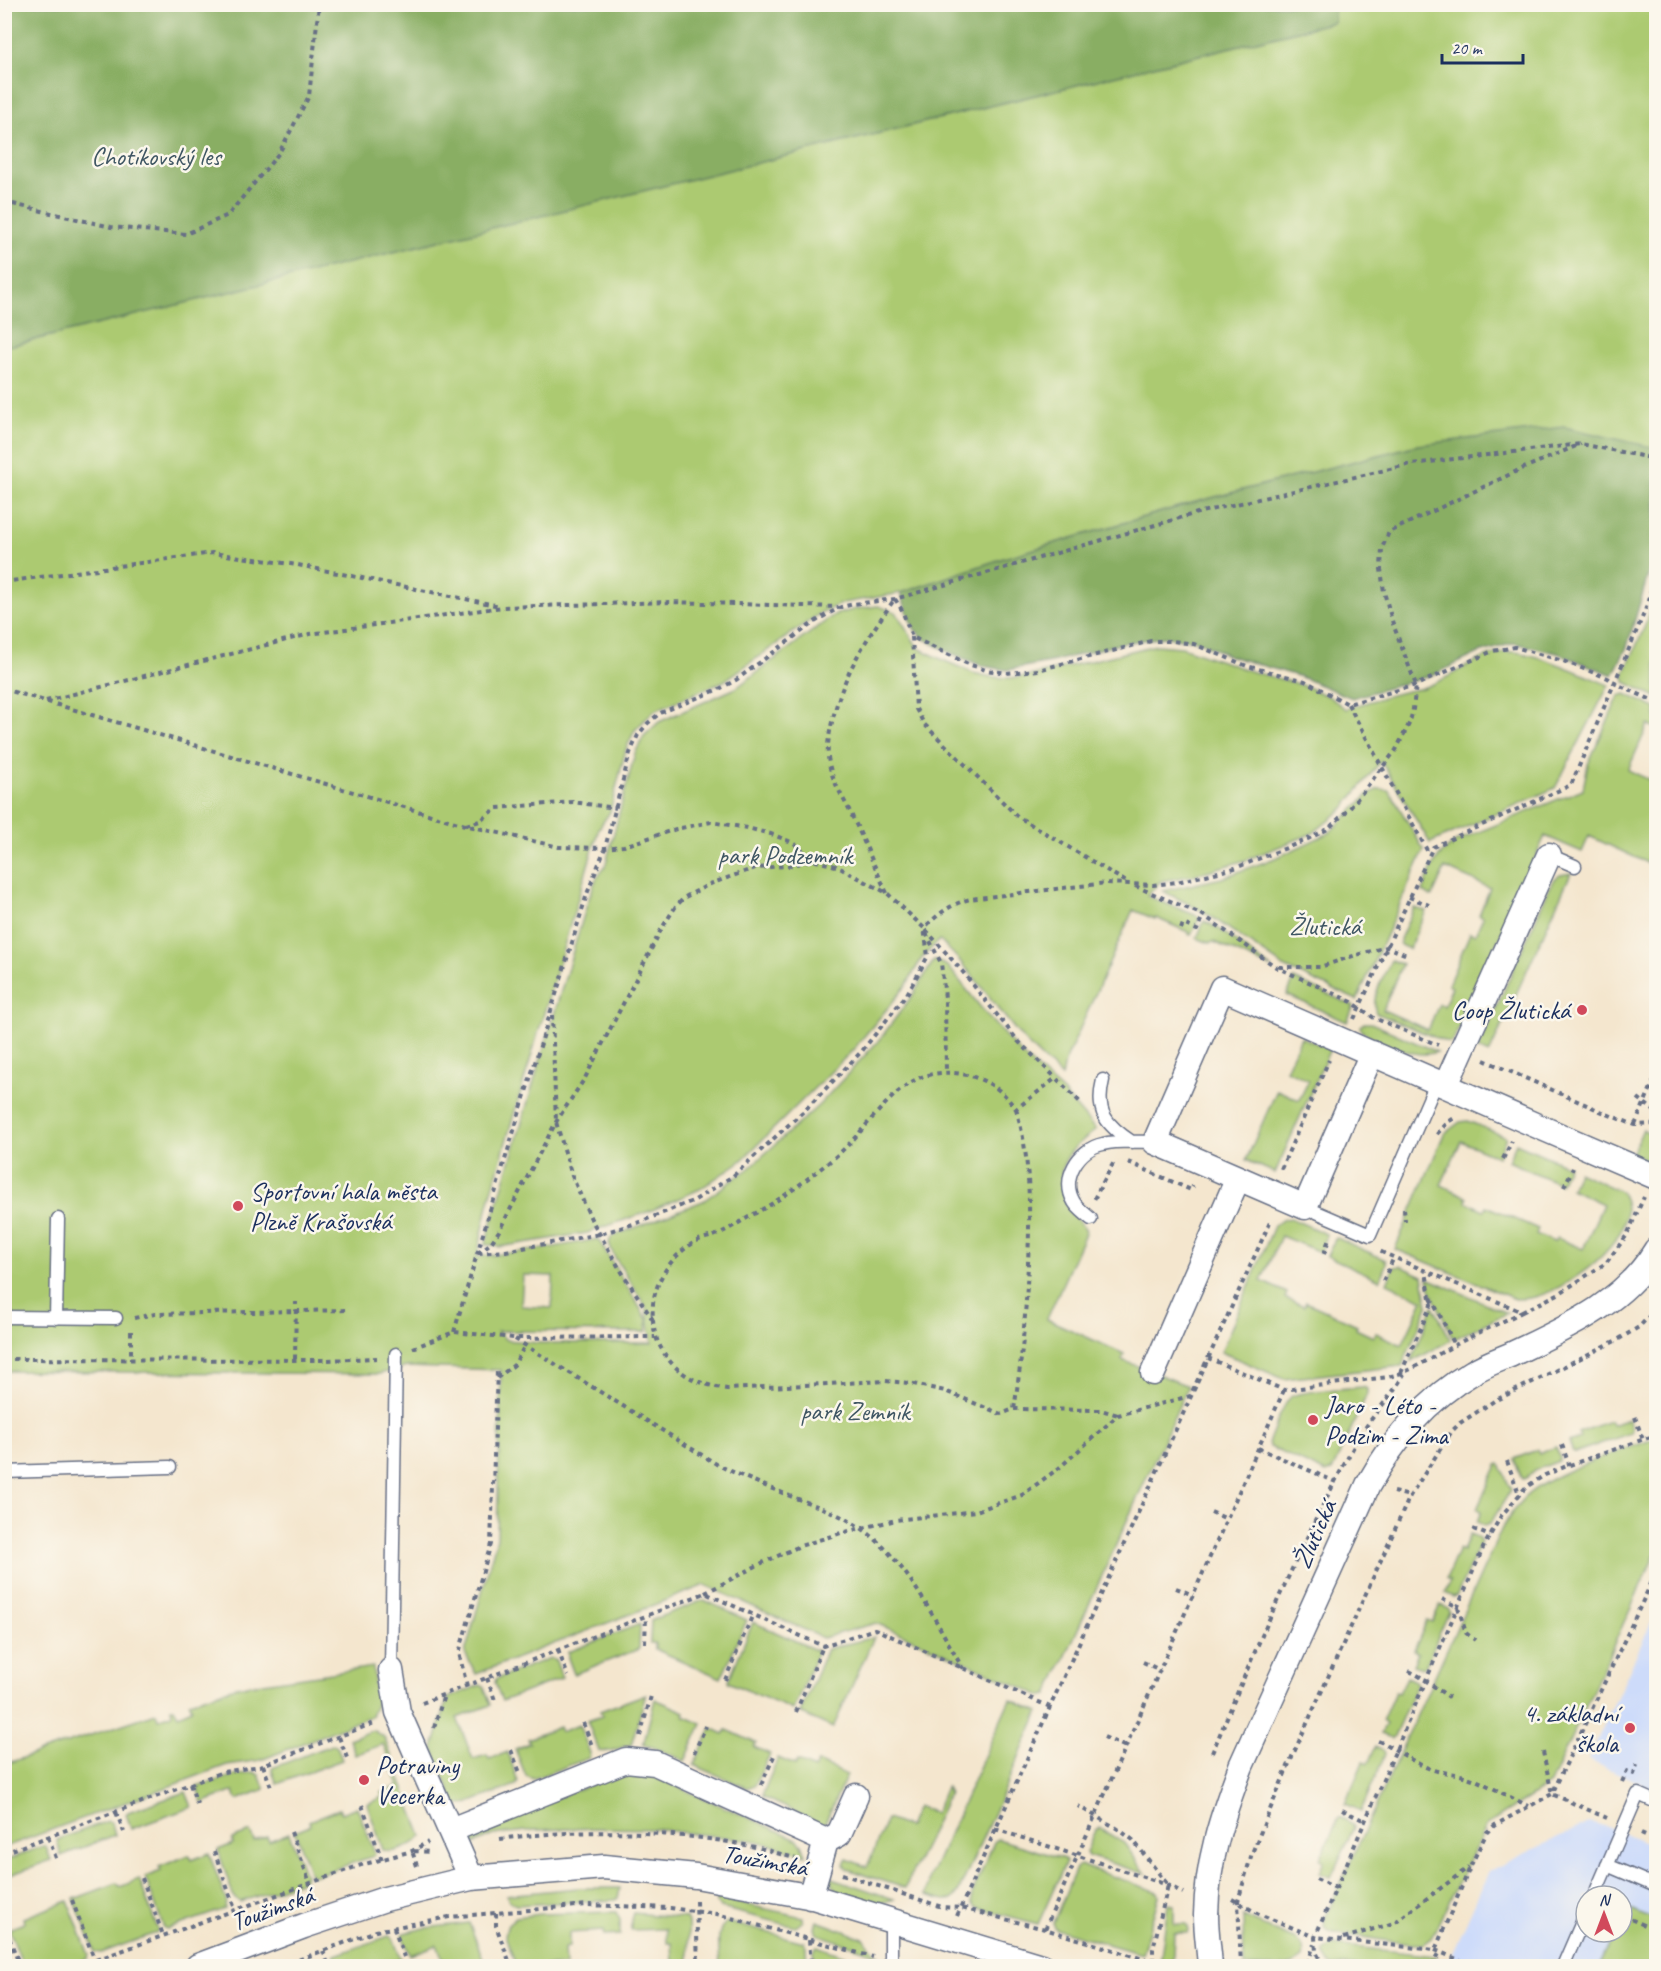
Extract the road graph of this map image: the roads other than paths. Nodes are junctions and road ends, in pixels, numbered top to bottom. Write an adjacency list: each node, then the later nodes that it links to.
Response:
1 (1549, 855): 2 (lane); 5 (street)
2 (1575, 866)
3 (1372, 1053): 5 (street); 6 (street); 9 (street)
4 (1103, 1080): 6 (lane)
5 (1441, 1083): 7 (street); 9 (lane)
6 (1143, 1142): 8 (street); 11 (lane)
7 (1655, 1177)
8 (1238, 1178): 9 (street); 17 (street)
9 (1305, 1207)
10 (58, 1219): 14 (lane)
11 (1091, 1219)
12 (1656, 1250): 35 (street, Žlutická)
13 (4, 1317): 14 (lane)
14 (56, 1318): 15 (lane)
15 (116, 1318)
16 (396, 1354): 20 (lane)
17 (1153, 1372)
18 (170, 1467): 19 (lane)
19 (4, 1472)
20 (391, 1670): 23 (street)
21 (856, 1796): 24 (street)
22 (1656, 1802): 25 (lane)
23 (449, 1826): 24 (street, Toužimská); 26 (street)
24 (826, 1841): 29 (street)
25 (1607, 1865): 27 (lane); 28 (lane)
26 (471, 1878): 29 (street, Toužimská); 33 (street, Toužimská)
27 (1599, 1884)
28 (1656, 1886)
29 (810, 1897): 30 (street, Toužimská)
30 (891, 1921): 32 (lane); 34 (street, Toužimská)
31 (1574, 1941): 36 (lane)
32 (891, 1965)
33 (198, 1966)
34 (1041, 1966)
35 (1210, 1966)
36 (1563, 1966)

